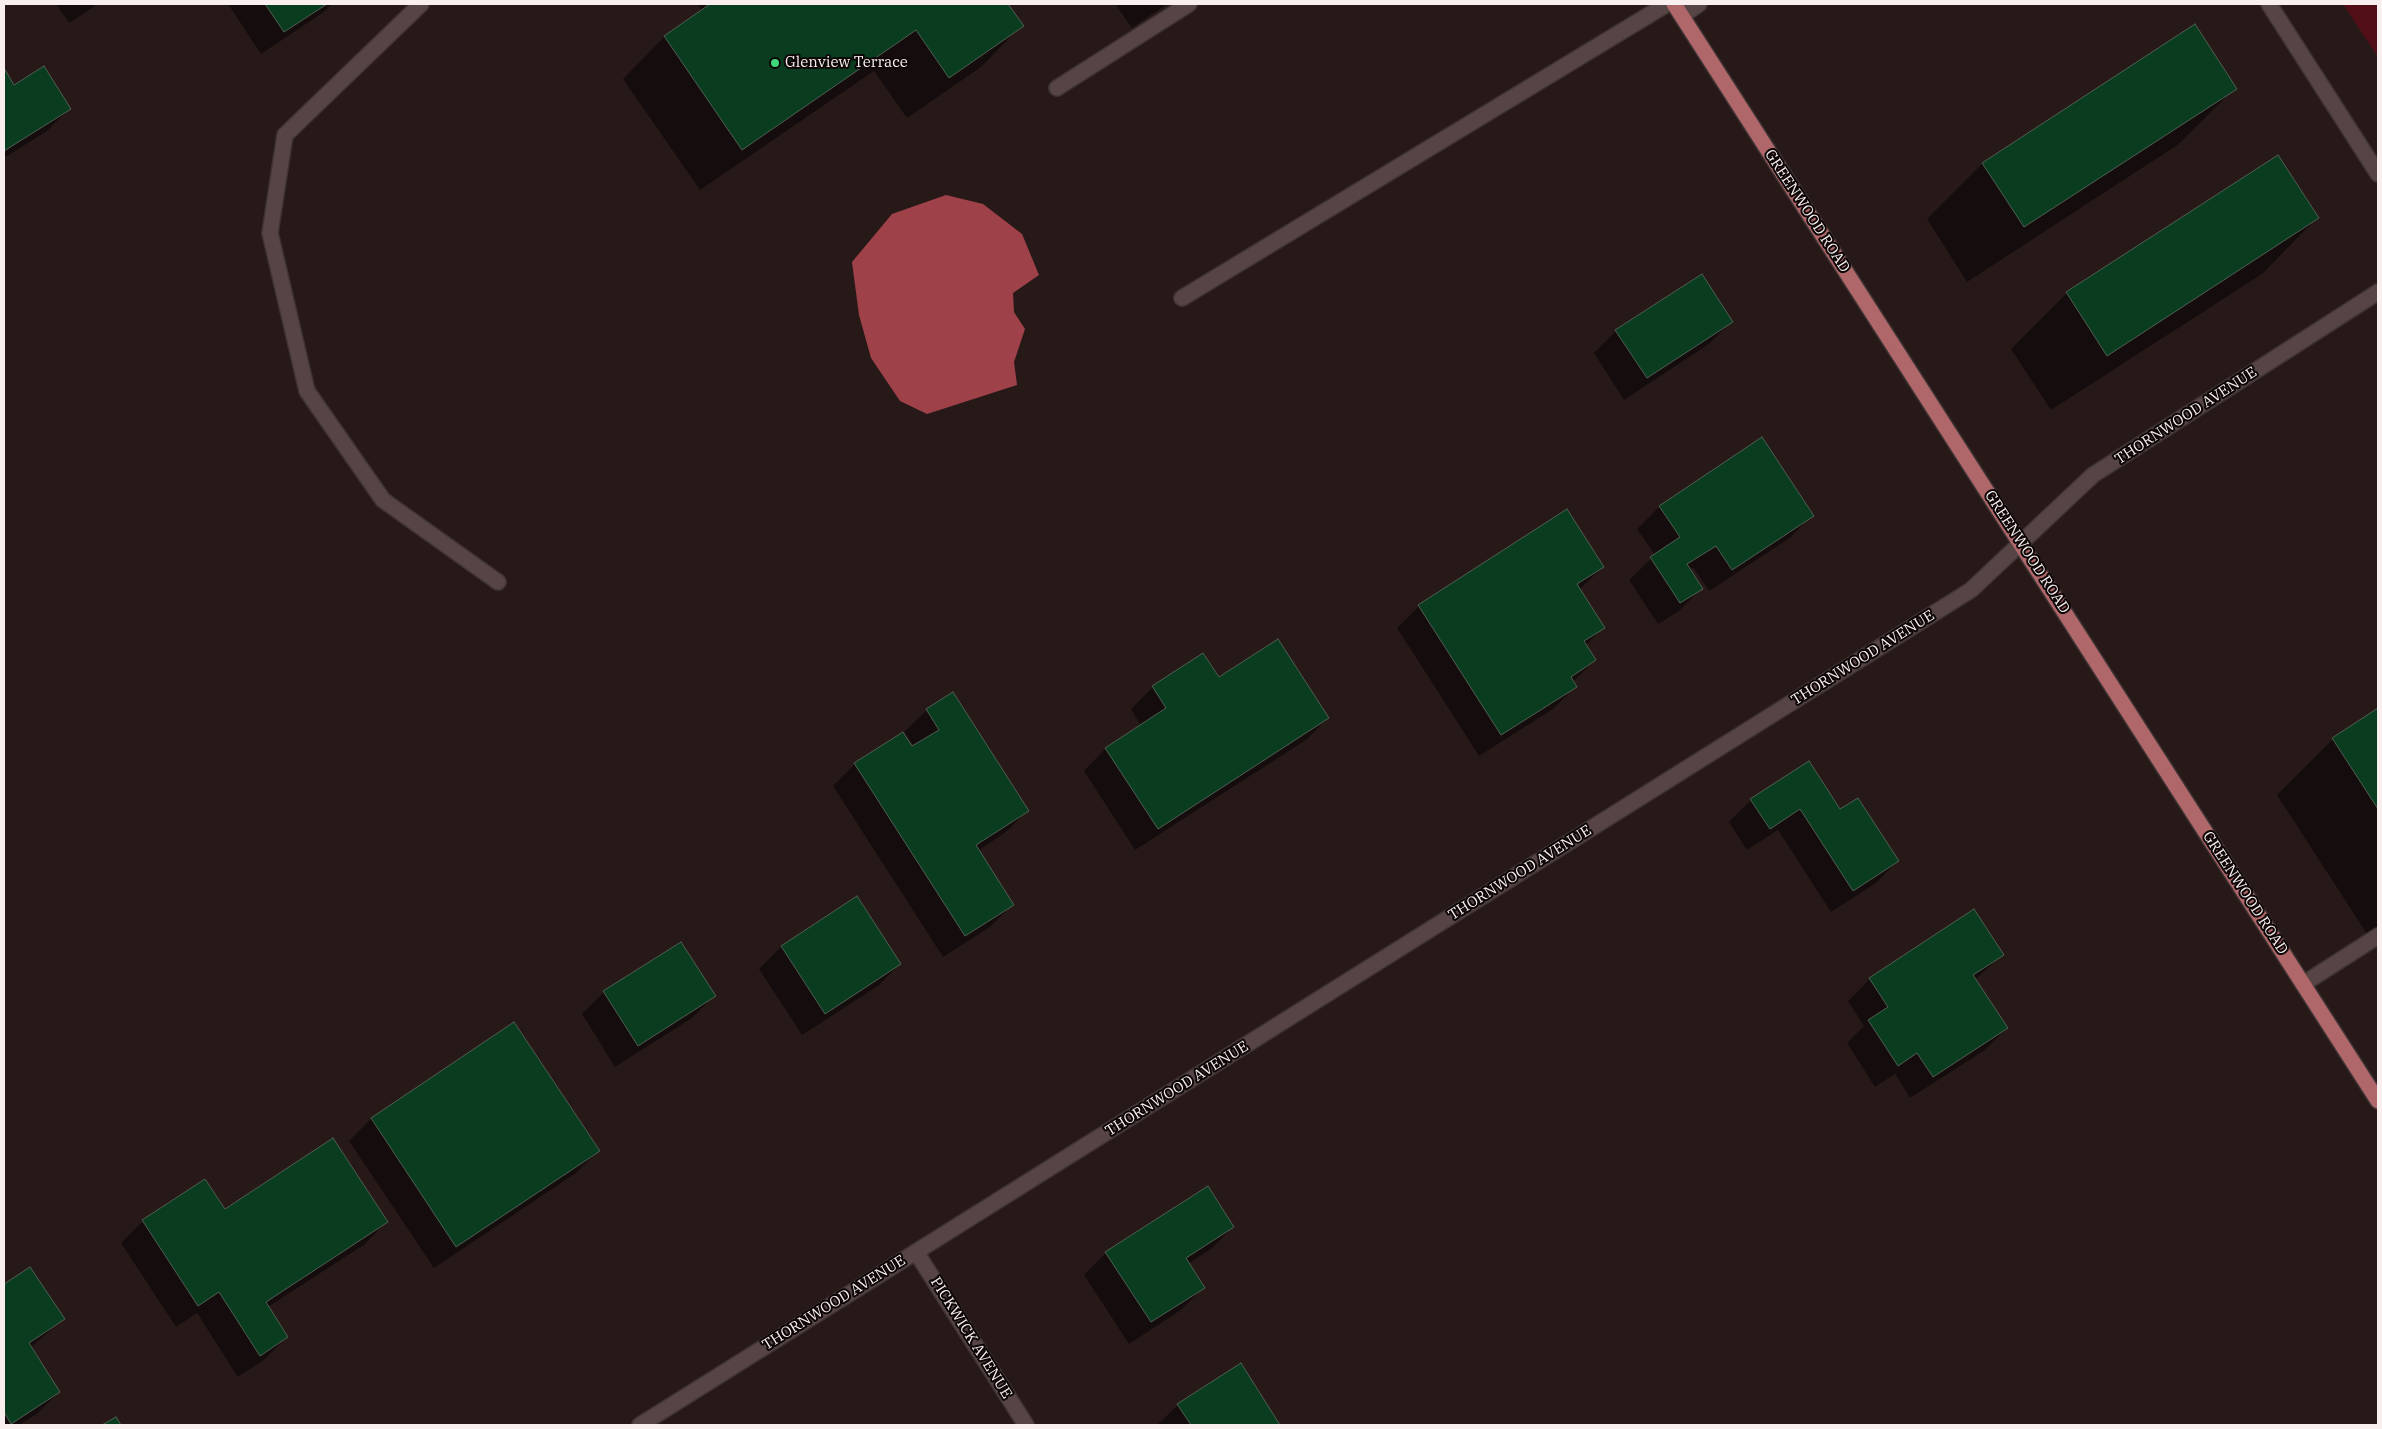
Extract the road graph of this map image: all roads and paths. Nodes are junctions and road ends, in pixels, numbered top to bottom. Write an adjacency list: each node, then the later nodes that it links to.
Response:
1 (421, 4): 12 (street)
2 (1189, 4): 7 (street)
3 (1667, 4): 10 (street)
4 (1699, 4): 6 (street)
5 (2269, 4): 8 (street)
6 (1678, 10): 11 (main road, GREENWOOD ROAD)
7 (1057, 88)
8 (2378, 174)
9 (2378, 292): 11 (street, THORNWOOD AVENUE)
10 (1182, 298)
11 (2021, 543): 14 (main road, GREENWOOD ROAD); 16 (street, THORNWOOD AVENUE)
12 (498, 582)
13 (2378, 936): 14 (street)
14 (2303, 984): 15 (main road, GREENWOOD ROAD)
15 (2378, 1101)
16 (916, 1252): 17 (street, THORNWOOD AVENUE); 18 (street, PICKWICK AVENUE)
17 (640, 1425)
18 (1026, 1425)

